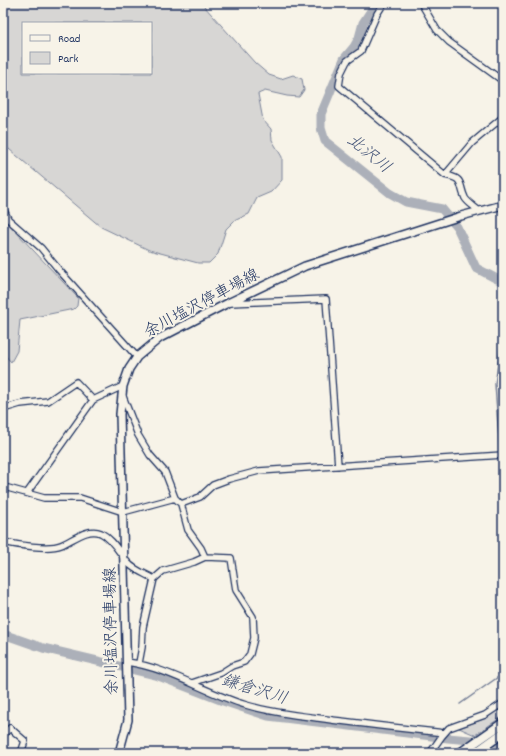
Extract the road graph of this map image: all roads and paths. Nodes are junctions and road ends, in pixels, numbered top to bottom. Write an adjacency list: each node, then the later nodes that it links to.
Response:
1 (384, 3): 5 (street)
2 (421, 3): 3 (street)
3 (503, 81)
4 (503, 116): 5 (street)
5 (445, 175): 8 (street)
6 (503, 205): 8 (main road, 余川塩沢停車場線)
7 (3, 208): 10 (street)
8 (479, 211): 9 (main road, 余川塩沢停車場線)
9 (228, 303): 10 (main road, 余川塩沢停車場線); 16 (street)
10 (137, 357): 11 (main road, 余川塩沢停車場線)
11 (123, 386): 12 (main road, 余川塩沢停車場線); 13 (street)
12 (122, 394): 19 (street); 21 (main road, 余川塩沢停車場線)
13 (93, 400): 14 (street); 18 (street)
14 (3, 409)
15 (503, 455): 16 (street)
16 (338, 466): 20 (street)
17 (3, 489): 18 (street)
18 (27, 493): 21 (street)
19 (175, 498): 20 (street); 21 (street)
20 (181, 504): 23 (street)
21 (123, 512): 24 (main road, 余川塩沢停車場線)
22 (3, 542): 24 (street)
23 (205, 557): 25 (street); 28 (street)
24 (125, 559): 25 (street); 26 (main road, 余川塩沢停車場線)
25 (154, 579): 27 (street)
26 (127, 662): 27 (street); 36 (main road, 余川塩沢停車場線)
27 (138, 664): 28 (street)
28 (192, 683): 33 (street)
29 (503, 703): 33 (street)
30 (503, 723): 37 (highway)
31 (501, 734): 38 (highway)
32 (3, 735): 35 (street)
33 (443, 735): 34 (street)
34 (432, 751)
35 (21, 753)
36 (118, 753)
37 (460, 753)
38 (474, 753)

